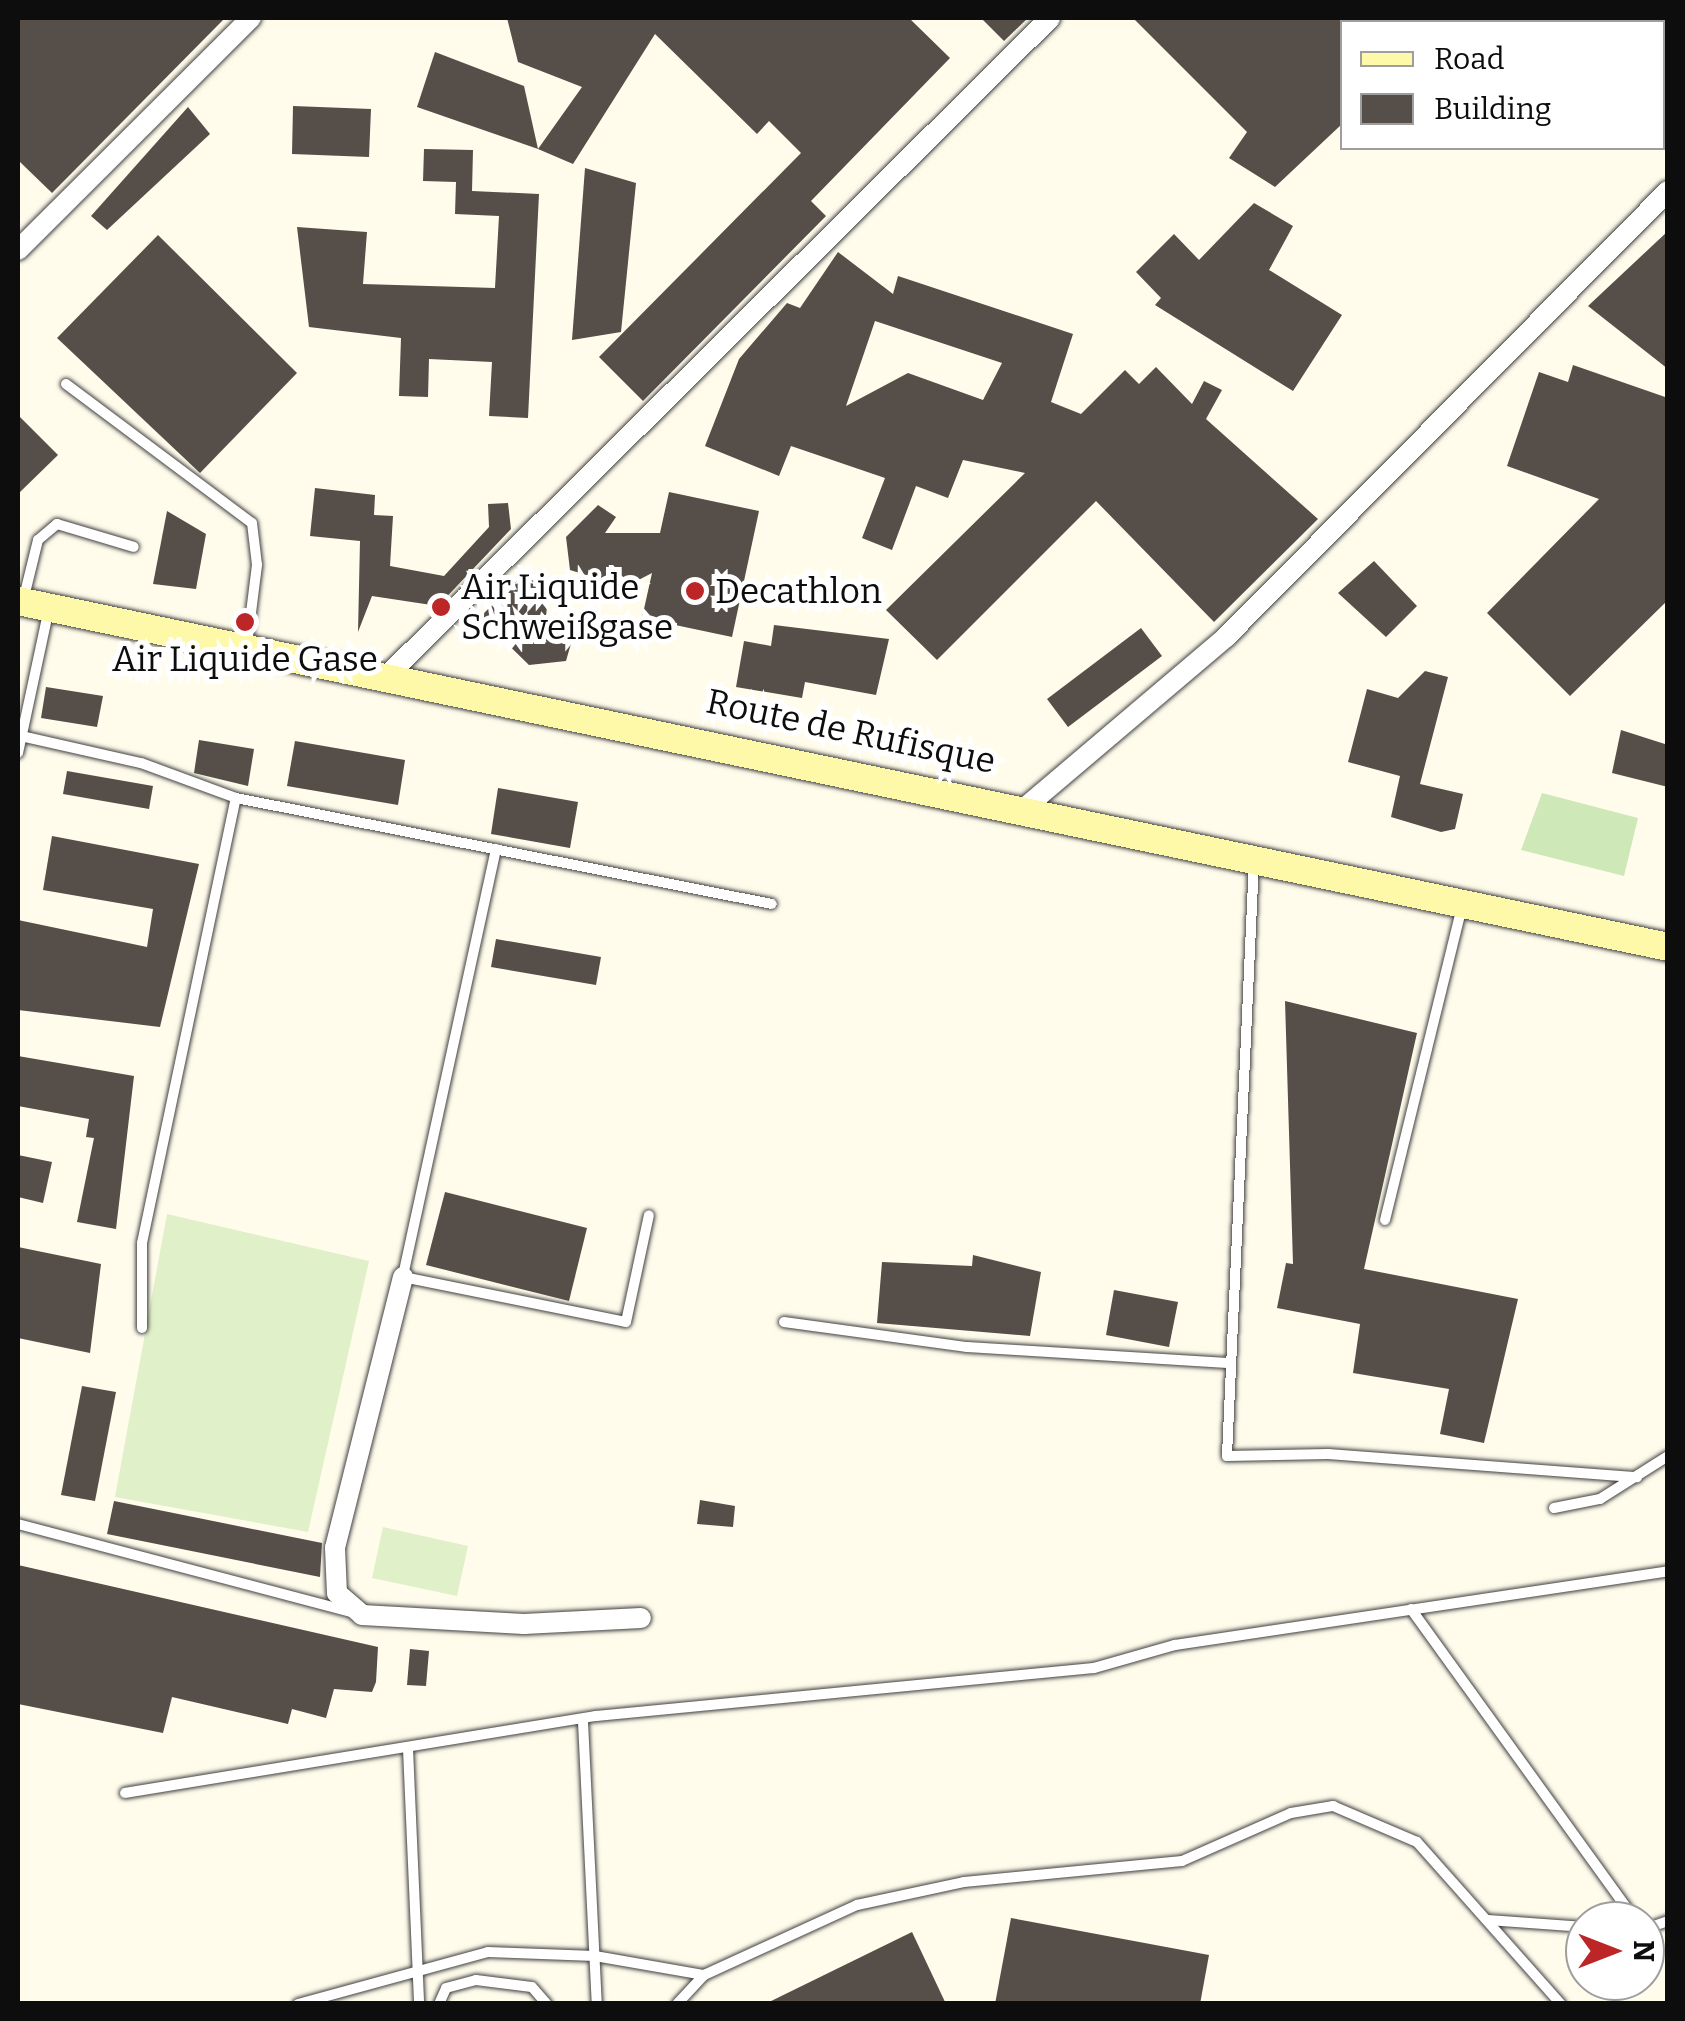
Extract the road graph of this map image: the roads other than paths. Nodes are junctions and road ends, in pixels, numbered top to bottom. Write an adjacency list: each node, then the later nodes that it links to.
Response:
1 (251, 18): 4 (street)
2 (1050, 18): 9 (street)
3 (1668, 190): 13 (street)
4 (18, 250)
5 (66, 384): 8 (lane)
6 (134, 547): 7 (lane)
7 (30, 603): 8 (main road, Route de Rufisque); 10 (lane)
8 (247, 644): 9 (main road, Route de Rufisque)
9 (390, 674): 13 (main road, Route de Rufisque)
10 (22, 736): 11 (lane); 12 (lane)
11 (18, 754)
12 (236, 798): 14 (lane); 23 (lane)
13 (1027, 806): 15 (main road, Route de Rufisque)
14 (496, 850): 17 (lane); 21 (lane)
15 (1254, 855): 16 (main road, Route de Rufisque); 24 (lane)
16 (1463, 900): 18 (main road, Route de Rufisque); 20 (lane)
17 (772, 904)
18 (1668, 947)
19 (649, 1216): 21 (lane)
20 (1386, 1220)
21 (403, 1276): 31 (street)
22 (784, 1322): 24 (lane)
23 (142, 1328)
24 (1228, 1362): 26 (lane)
25 (1668, 1456): 26 (lane)
26 (1637, 1477): 27 (lane)
27 (1554, 1508)
28 (18, 1524): 31 (lane)
29 (1668, 1572): 30 (lane)
30 (1411, 1609): 33 (lane); 36 (lane)
31 (362, 1615): 32 (street)
32 (641, 1618)
33 (583, 1722): 34 (lane); 39 (lane)
34 (408, 1749): 35 (lane); 40 (lane)
35 (125, 1793)
36 (1622, 1901)
37 (1487, 1920): 38 (lane); 41 (lane); 48 (lane)
38 (1565, 1926)
39 (595, 1956): 40 (lane); 41 (lane); 46 (lane)
40 (415, 1969): 42 (lane); 43 (lane)
41 (704, 1975): 47 (lane)
42 (298, 2004)
43 (419, 2004)
44 (438, 2004): 45 (lane)
45 (547, 2004)
46 (596, 2004)
47 (677, 2004)
48 (1561, 2004)

